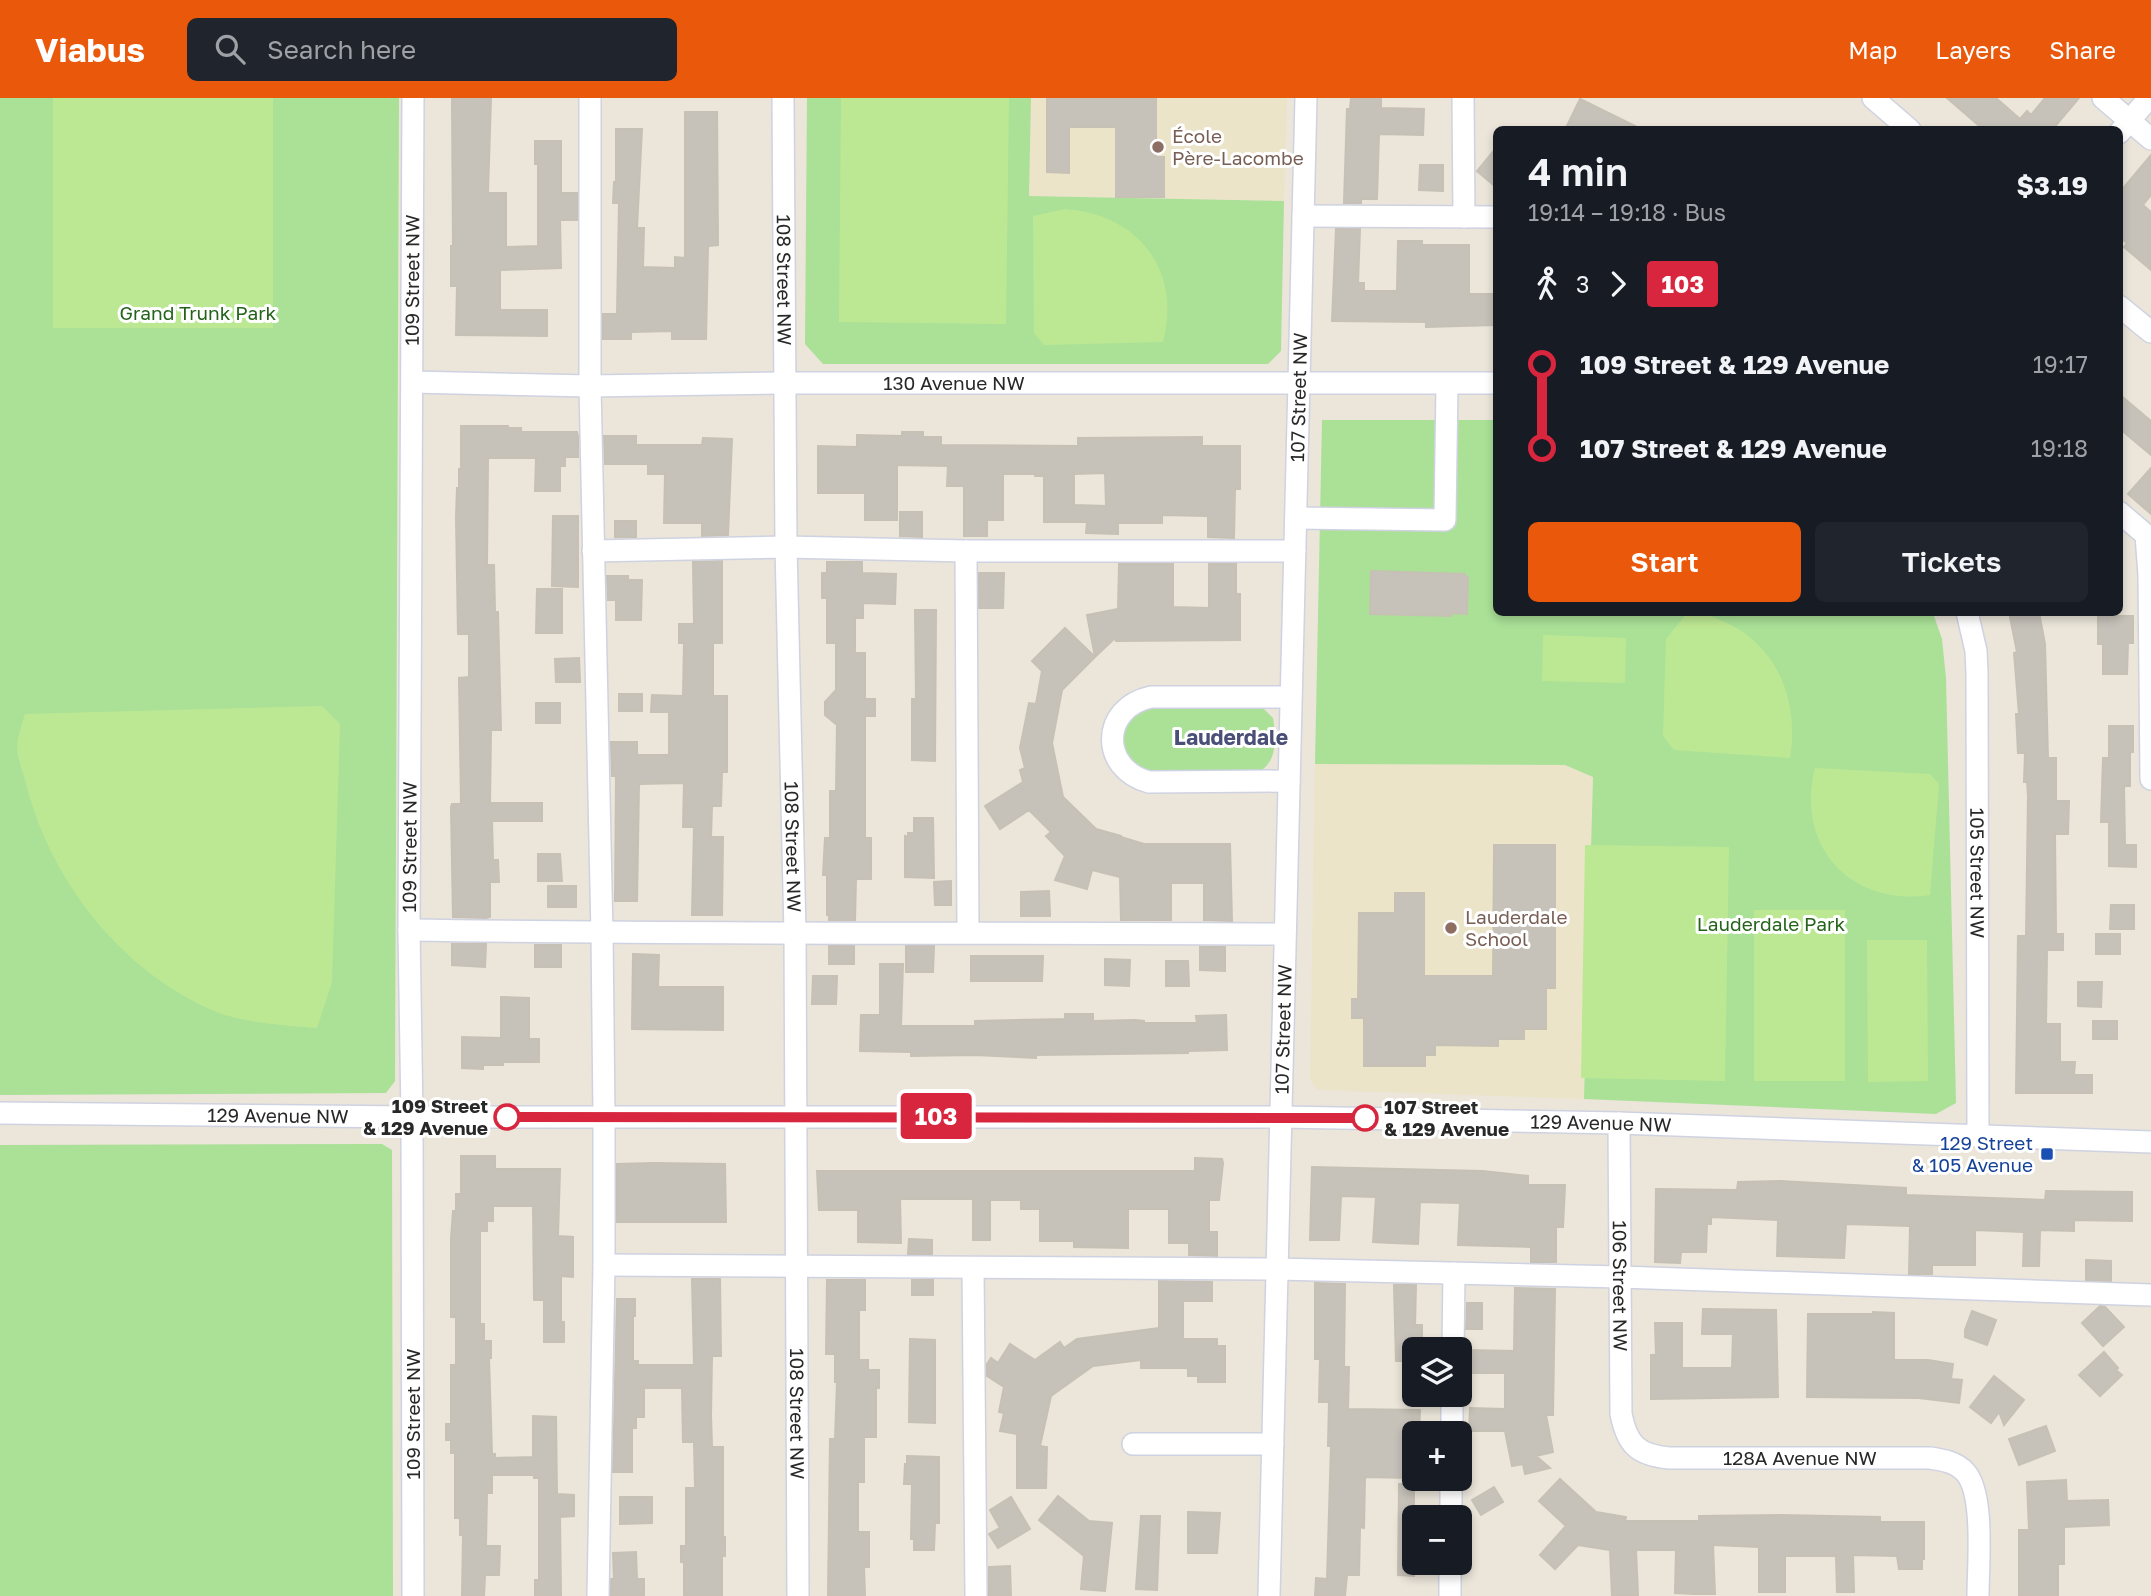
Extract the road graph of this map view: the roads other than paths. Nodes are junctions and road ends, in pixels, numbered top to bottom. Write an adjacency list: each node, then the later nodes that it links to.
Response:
1 (413, 98): 17 (street, 109 Street NW)
2 (590, 98): 22 (street)
3 (783, 98): 18 (street, 108 Street NW)
4 (1306, 98): 12 (street, 107 Street NW)
5 (1464, 98): 13 (street)
6 (1873, 98): 9 (street)
7 (2103, 98): 10 (street)
8 (2149, 98): 10 (street)
9 (1905, 126)
10 (2124, 126): 11 (street)
11 (2151, 139)
12 (1303, 216): 13 (street); 21 (street, 107 Street NW)
13 (1464, 217): 14 (street)
14 (1493, 217)
15 (2123, 309): 16 (street)
16 (2151, 332)
17 (412, 382): 22 (street, 130 Avenue NW); 33 (street, 109 Street NW)
18 (785, 383): 21 (street, 130 Avenue NW); 22 (street, 130 Avenue NW); 25 (street, 108 Street NW)
19 (1493, 383): 20 (street, 130 Avenue NW)
20 (1447, 384): 21 (street, 130 Avenue NW); 24 (street)
21 (1300, 385): 24 (street, 107 Street NW)
22 (590, 386): 26 (street)
23 (2123, 515): 31 (street)
24 (1296, 518): 28 (street, 107 Street NW)
25 (786, 547): 26 (street); 27 (street); 36 (street, 108 Street NW)
26 (593, 551): 35 (street)
27 (966, 551): 28 (street); 34 (street)
28 (1295, 551): 30 (street, 107 Street NW)
29 (1968, 616): 44 (street, 105 Street NW)
30 (1290, 697): 32 (street, 107 Street NW); 32 (street)
31 (2151, 779)
32 (1289, 781): 37 (street, 107 Street NW)
33 (409, 930): 35 (street); 41 (street, 109 Street NW)
34 (968, 932): 36 (street); 37 (street)
35 (602, 933): 36 (street); 39 (street)
36 (795, 933): 40 (street, 108 Street NW)
37 (1284, 934): 42 (street, 107 Street NW)
38 (0, 1113): 41 (street, 129 Avenue NW)
39 (604, 1116): 40 (street, 129 Avenue NW); 41 (street, 129 Avenue NW); 46 (street)
40 (794, 1116): 42 (street, 129 Avenue NW); 47 (street, 108 Street NW)
41 (412, 1117): 58 (street, 109 Street NW)
42 (1281, 1117): 43 (street, 129 Avenue NW); 49 (street, 107 Street NW)
43 (1619, 1123): 44 (street, 129 Avenue NW); 51 (street, 106 Street NW)
44 (1978, 1136): 45 (street, 129 Avenue NW)
45 (2151, 1142)
46 (604, 1265): 47 (street); 59 (street)
47 (795, 1267): 48 (street); 60 (street, 108 Street NW)
48 (973, 1268): 49 (street); 61 (street)
49 (1276, 1269): 50 (street); 55 (street, 107 Street NW)
50 (1454, 1273): 51 (street); 53 (street)
51 (1620, 1277): 52 (street); 56 (street, 106 Street NW)
52 (2151, 1295)
53 (1453, 1337)
54 (1133, 1444): 55 (street)
55 (1273, 1444): 62 (street, 107 Street NW)
56 (1633, 1446): 64 (street, 128A Avenue NW)
57 (1450, 1575): 63 (street)
58 (413, 1596)
59 (597, 1596)
60 (798, 1596)
61 (976, 1596)
62 (1269, 1596)
63 (1450, 1596)
64 (1978, 1596)

